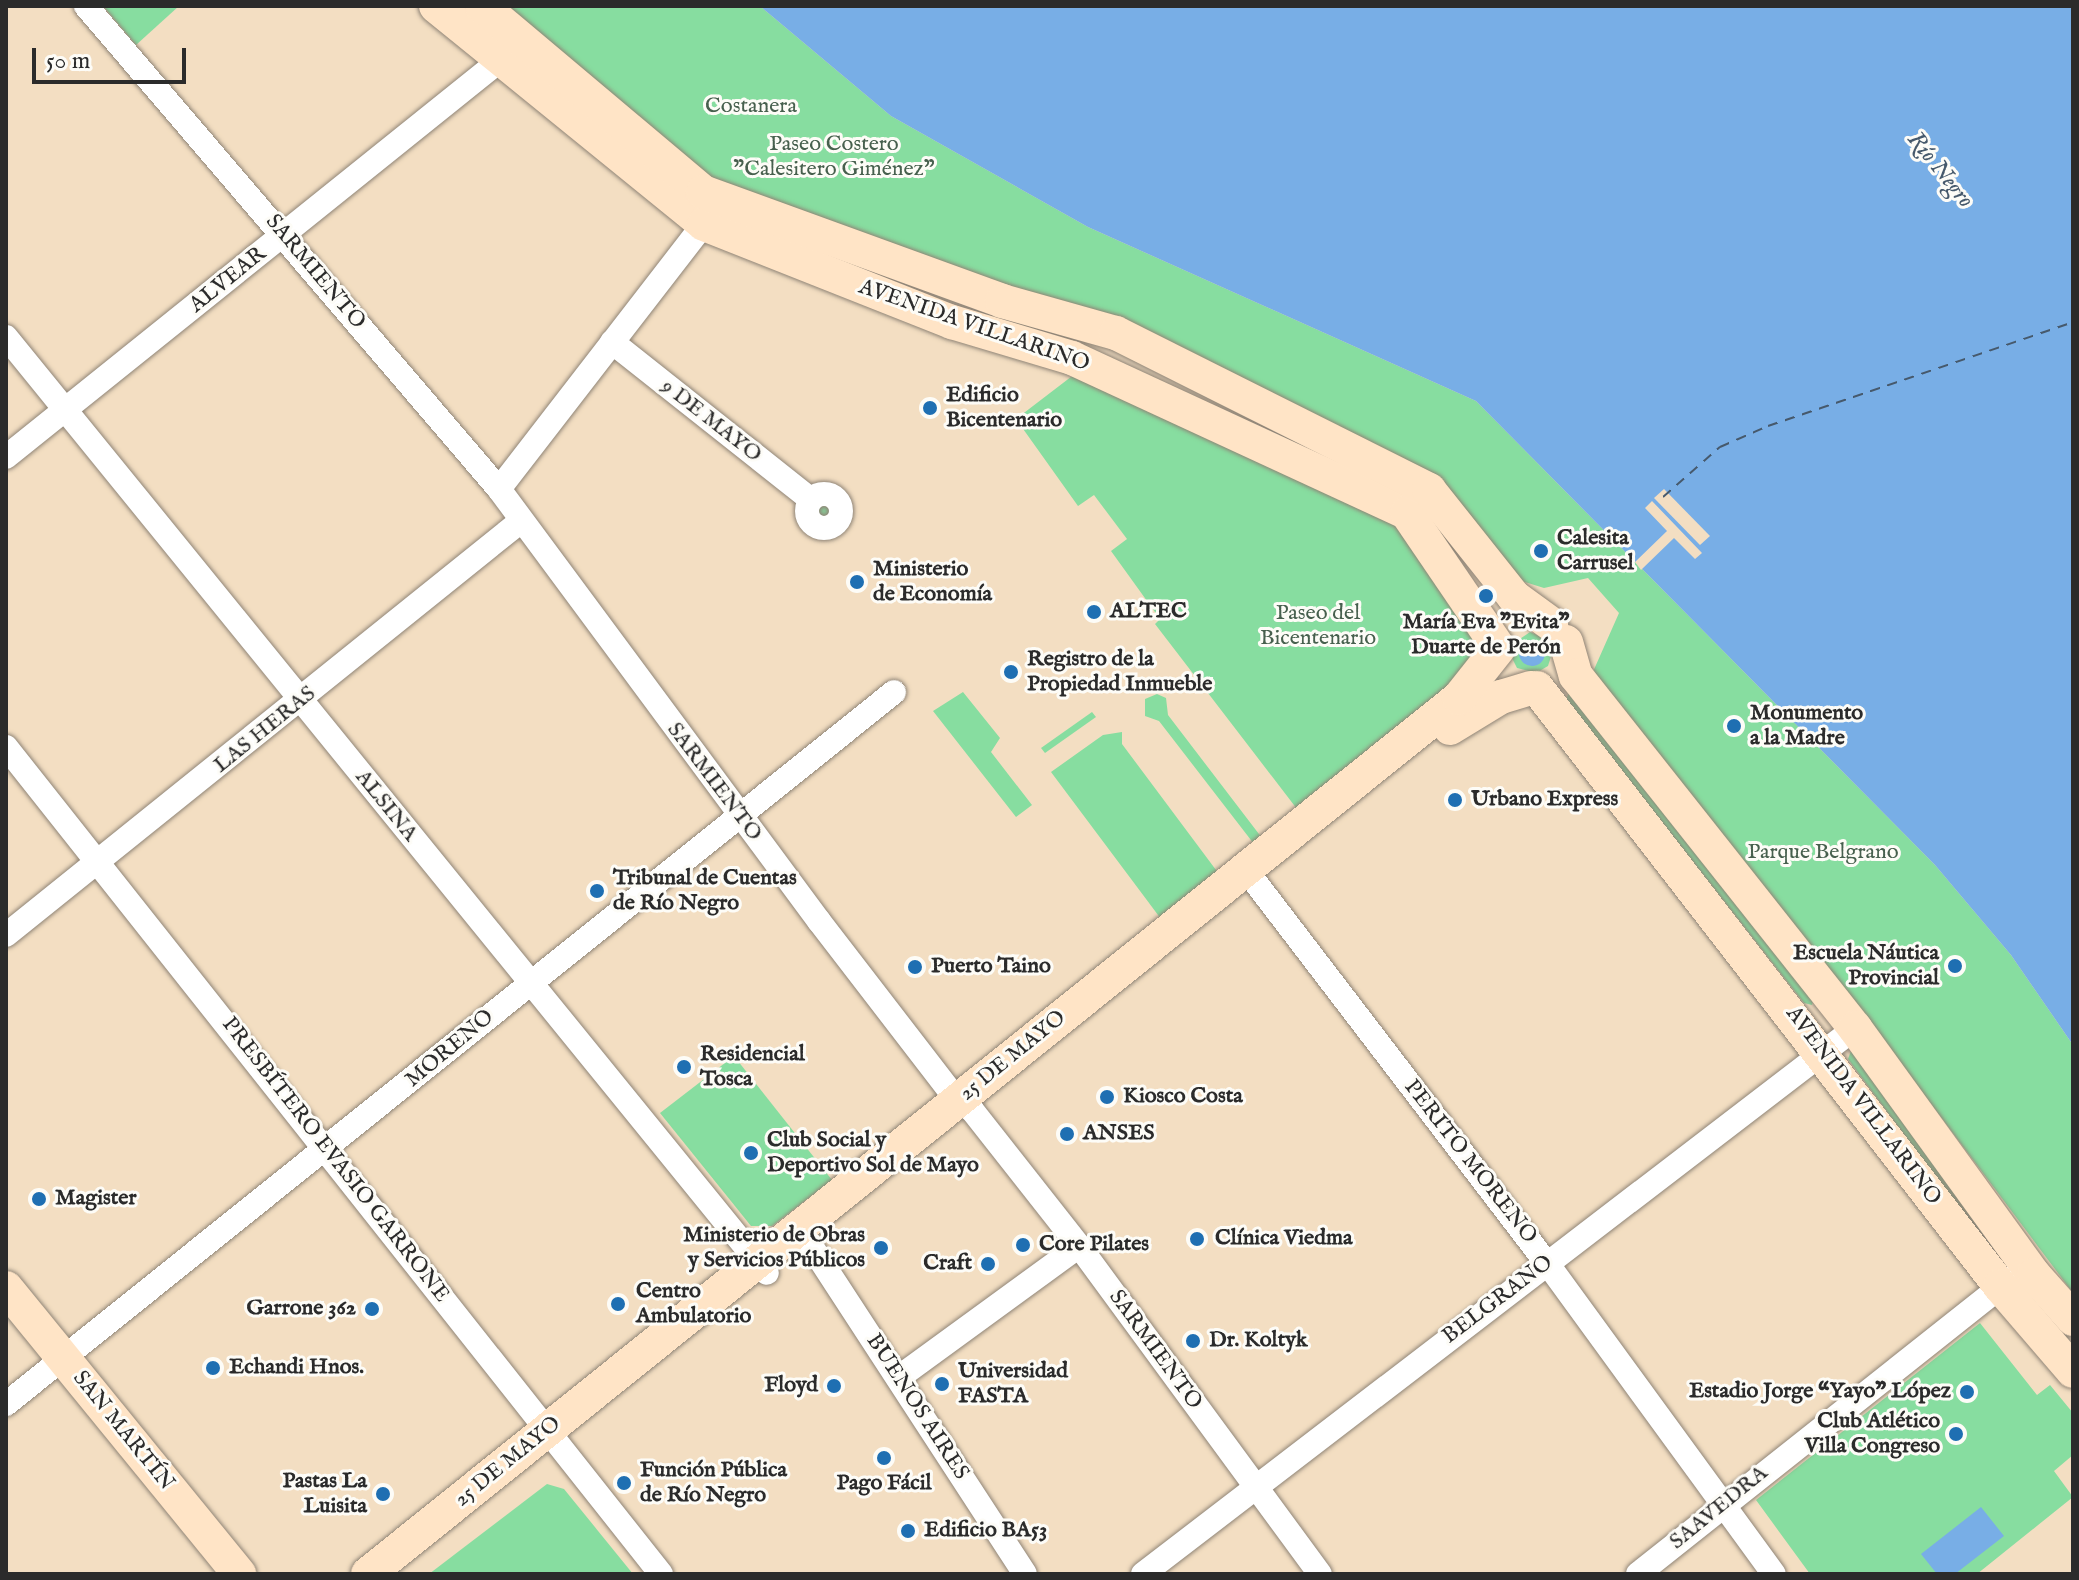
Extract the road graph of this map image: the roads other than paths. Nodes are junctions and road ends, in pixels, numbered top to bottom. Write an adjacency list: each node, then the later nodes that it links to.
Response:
1 (86, 6): 6 (street, SARMIENTO)
2 (436, 6): 4 (main road, AVENIDA VILLARINO)
3 (482, 6): 4 (main road, AVENIDA VILLARINO)
4 (513, 51): 5 (main road, AVENIDA VILLARINO); 6 (street, ALVEAR)
5 (713, 212): 8 (street); 14 (main road, AVENIDA VILLARINO); 15 (main road, AVENIDA VILLARINO)
6 (284, 235): 9 (street, ALVEAR); 11 (street, SARMIENTO)
7 (6, 337): 9 (street, ALSINA)
8 (612, 342): 11 (street); 12 (street, 9 DE MAYO)
9 (65, 410): 10 (street, ALVEAR); 18 (street, ALSINA)
10 (6, 457)
11 (499, 489): 13 (street, SARMIENTO)
12 (810, 499)
13 (521, 521): 18 (street, LAS HERAS); 20 (street, SARMIENTO)
14 (1558, 633): 15 (main road, 25 DE MAYO); 16 (main road, 25 DE MAYO); 25 (main road, AVENIDA VILLARINO)
15 (1498, 648): 16 (main road); 22 (main road, 25 DE MAYO)
16 (1534, 688): 22 (main road, 25 DE MAYO); 26 (main road, AVENIDA VILLARINO)
17 (894, 692): 20 (street, MORENO)
18 (301, 702): 21 (street, LAS HERAS); 24 (street, ALSINA)
19 (6, 747): 21 (street, PRESBÍTERO EVASIO GARRONE)
20 (739, 816): 24 (street, MORENO); 27 (street, SARMIENTO)
21 (98, 862): 23 (street, LAS HERAS); 28 (street, PRESBÍTERO EVASIO GARRONE)
22 (1251, 878): 27 (main road, 25 DE MAYO); 31 (street, PERITO MORENO)
23 (6, 935)
24 (529, 983): 28 (street, MORENO); 33 (street, ALSINA)
25 (1855, 1028): 26 (street, BELGRANO); 32 (main road, AVENIDA VILLARINO)
26 (1823, 1052): 31 (street, BELGRANO); 34 (main road, AVENIDA VILLARINO)
27 (965, 1105): 29 (main road, 25 DE MAYO); 30 (street, SARMIENTO); 33 (main road, 25 DE MAYO)
28 (328, 1151): 37 (street, MORENO); 41 (street, PRESBÍTERO EVASIO GARRONE)
29 (808, 1241): 33 (main road, 25 DE MAYO); 39 (street, BUENOS AIRES)
30 (1079, 1246): 39 (street); 42 (street, SARMIENTO)
31 (1547, 1263): 42 (street, BELGRANO); 43 (street, PERITO MORENO)
32 (2029, 1267): 34 (street, SAAVEDRA); 36 (main road, AVENIDA VILLARINO)
33 (762, 1268): 41 (main road, 25 DE MAYO)
34 (2000, 1286): 38 (main road, AVENIDA VILLARINO); 43 (street, SAAVEDRA)
35 (6, 1288): 37 (main road, SAN MARTÍN)
36 (2073, 1319)
37 (63, 1359): 40 (street, MORENO); 44 (main road, SAN MARTÍN)
38 (2073, 1371)
39 (898, 1378): 48 (street, BUENOS AIRES)
40 (6, 1404)
41 (552, 1437): 45 (main road, 25 DE MAYO); 46 (main road, 25 DE MAYO); 47 (street, PRESBÍTERO EVASIO GARRONE)
42 (1254, 1485): 49 (street, BELGRANO); 50 (street, SARMIENTO)
43 (1722, 1504): 51 (street, SAAVEDRA); 52 (street, PERITO MORENO)
44 (239, 1574)
45 (368, 1574)
46 (396, 1574)
47 (661, 1574)
48 (1025, 1574)
49 (1143, 1574)
50 (1320, 1574)
51 (1638, 1574)
52 (1774, 1574)

